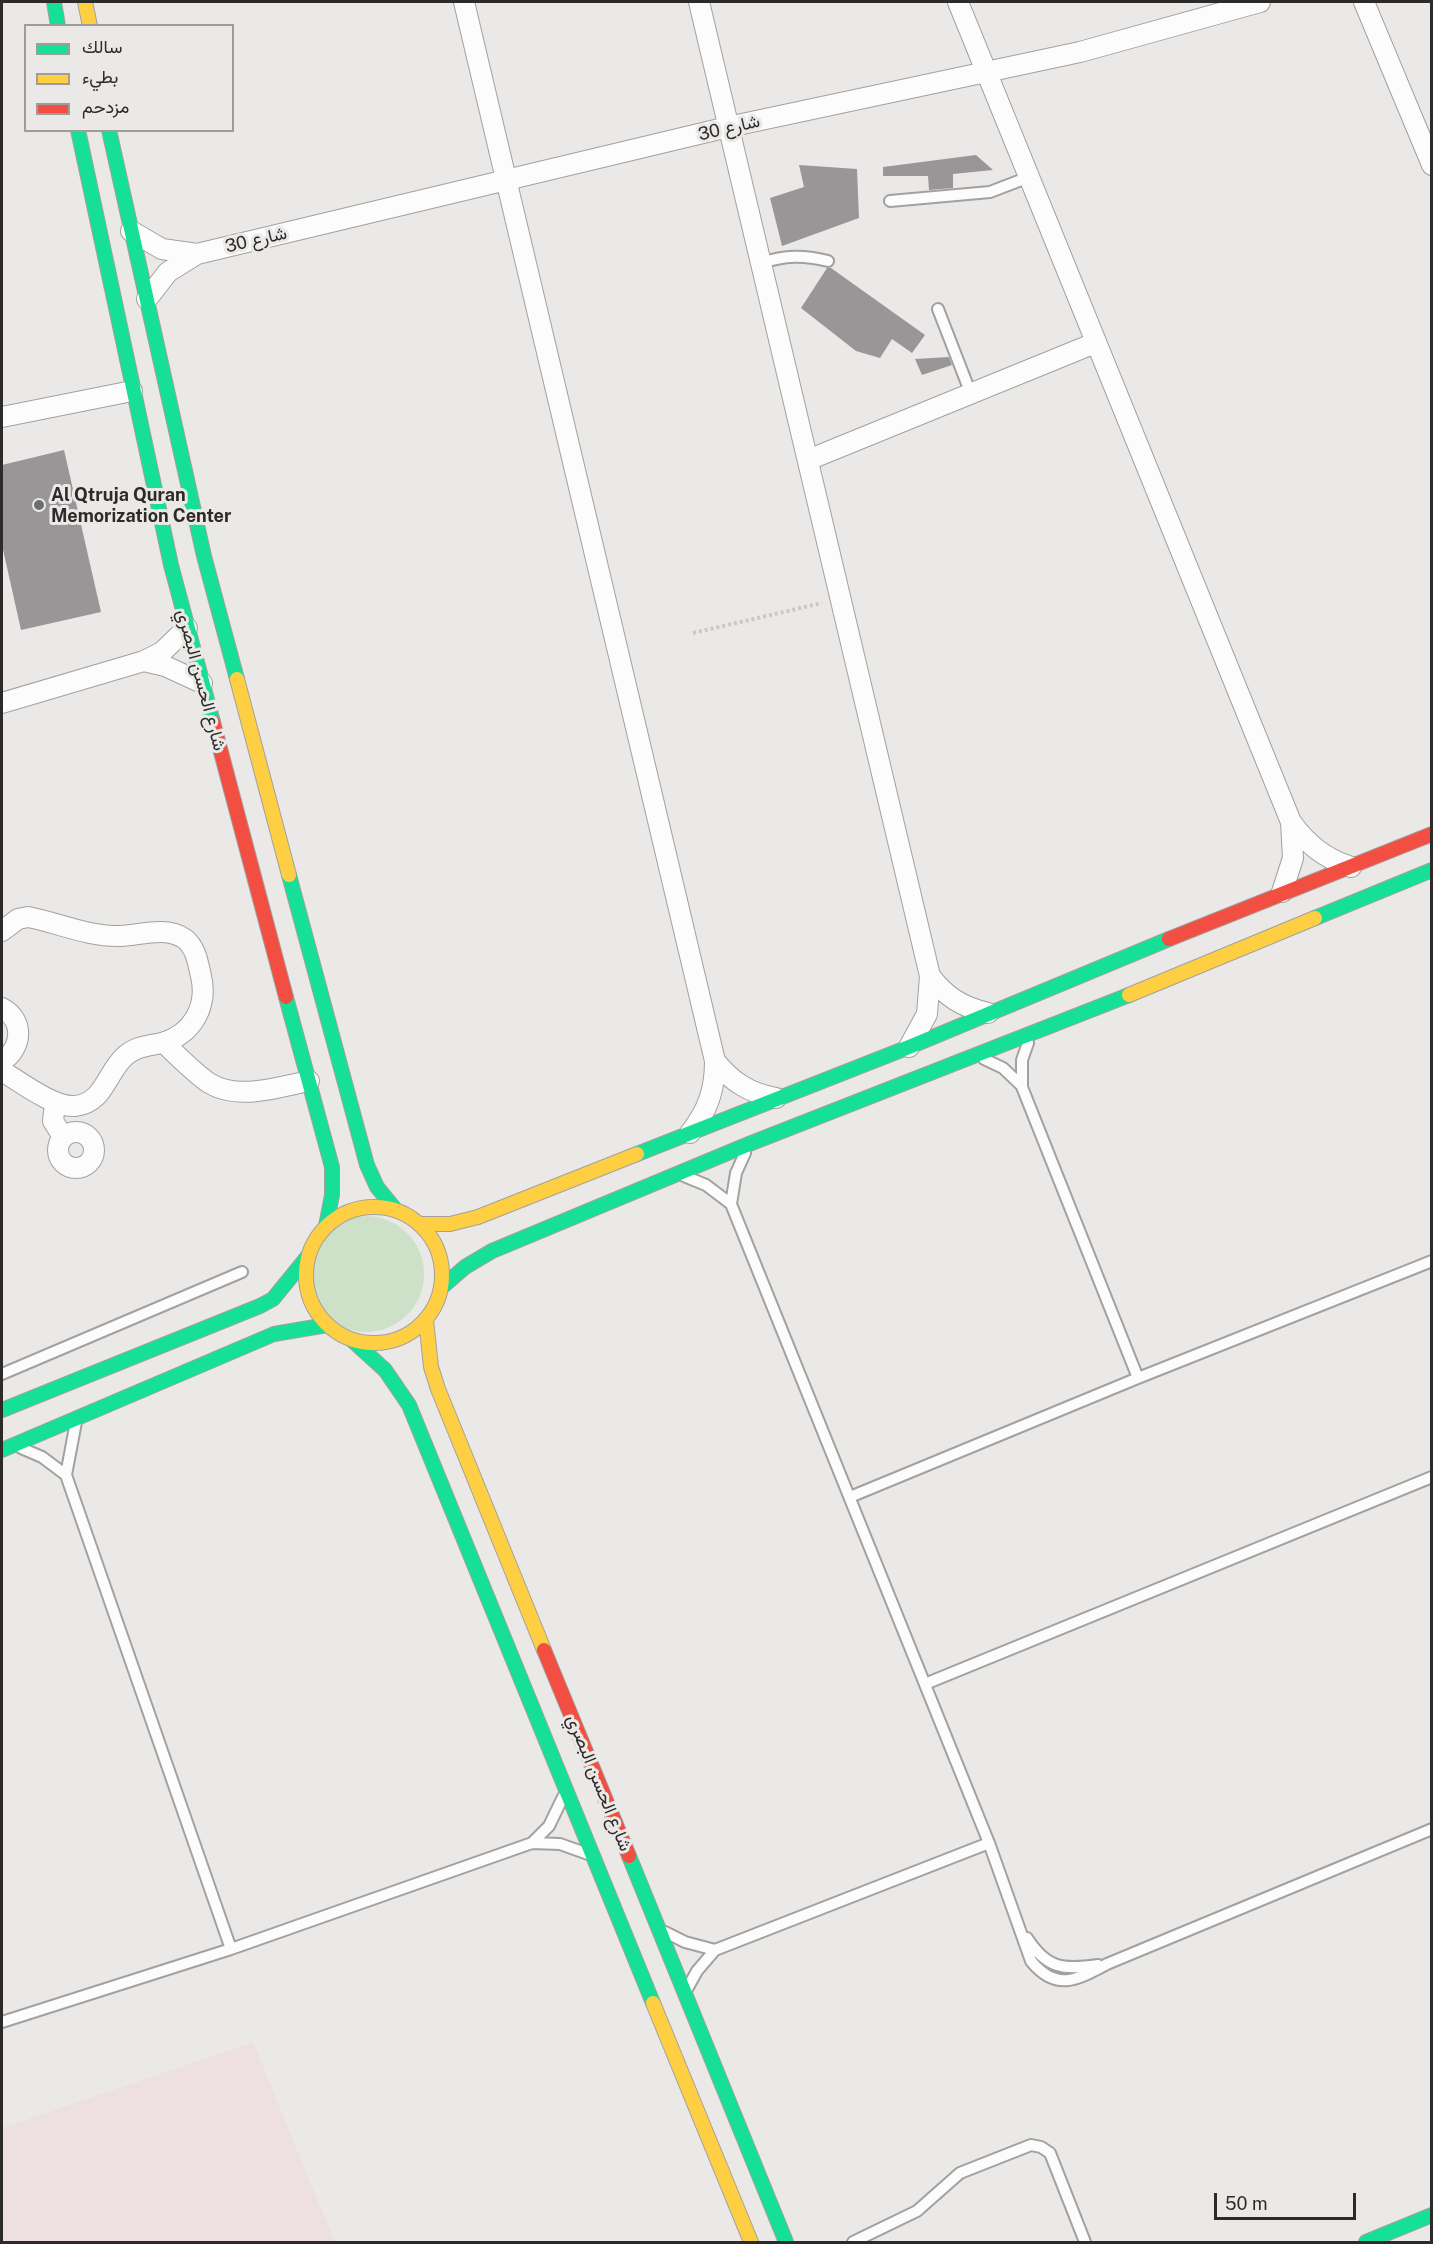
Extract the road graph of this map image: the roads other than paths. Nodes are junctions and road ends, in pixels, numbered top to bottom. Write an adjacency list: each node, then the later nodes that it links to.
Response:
1 (54, 2): 9 (street)
2 (67, 2): 10 (street)
3 (85, 2): 11 (street)
4 (464, 2): 20 (street)
5 (699, 2): 13 (street)
6 (958, 2): 12 (street)
7 (1260, 2): 12 (street, شارع 30)
8 (1364, 2): 18 (street)
9 (58, 24)
10 (72, 24)
11 (90, 24)
12 (988, 74): 13 (street, شارع 30); 19 (street)
13 (729, 127): 20 (street, شارع 30); 25 (street)
14 (78, 132): 29 (street, شارع الحسن البصري)
15 (97, 132): 17 (street)
16 (109, 132): 17 (street, شارع الحسن البصري)
17 (112, 146): 22 (street, شارع الحسن البصري)
18 (1431, 165)
19 (1029, 177): 21 (lane); 28 (street)
20 (507, 181): 23 (street, شارع 30); 51 (street)
21 (890, 201)
22 (131, 231): 23 (street, شارع 30); 26 (street, شارع الحسن البصري)
23 (196, 254): 26 (street, شارع 30)
24 (828, 261): 25 (lane)
25 (761, 263): 32 (street)
26 (147, 299): 62 (street, شارع الحسن البصري)
27 (938, 309): 30 (lane)
28 (1095, 343): 30 (street); 37 (street)
29 (132, 390): 31 (street); 33 (street, شارع الحسن البصري)
30 (971, 394): 32 (street)
31 (2, 417)
32 (808, 460): 43 (street)
33 (187, 628): 34 (street); 35 (street, شارع الحسن البصري)
34 (144, 661): 35 (street); 36 (street)
35 (202, 683): 53 (street, شارع الحسن البصري)
36 (2, 703)
37 (1291, 822): 39 (street); 41 (street)
38 (1431, 834): 39 (street)
39 (1351, 867): 41 (street)
40 (1431, 870): 46 (street)
41 (1282, 892): 45 (street)
42 (2, 932): 47 (street)
43 (930, 976): 45 (street); 48 (street)
44 (2, 1008): 50 (street)
45 (988, 1013): 48 (street)
46 (1033, 1035): 49 (street); 54 (lane)
47 (164, 1042): 53 (street); 56 (street)
48 (909, 1047): 55 (street)
49 (978, 1056): 54 (lane); 59 (street)
50 (2, 1060)
51 (715, 1061): 55 (street); 57 (street)
52 (2, 1071): 56 (street)
53 (309, 1081): 64 (street, شارع الحسن البصري)
54 (1022, 1087): 73 (lane)
55 (776, 1098): 57 (street)
56 (55, 1102): 58 (street)
57 (690, 1133): 63 (street)
58 (63, 1137)
59 (749, 1144): 60 (street); 61 (lane)
60 (677, 1174): 61 (lane); 68 (street)
61 (731, 1204): 79 (lane)
62 (395, 1209): 63 (street); 64 (street)
63 (421, 1224): 68 (street)
64 (326, 1226): 65 (street)
65 (308, 1256): 70 (street); 74 (street)
66 (1431, 1261): 73 (lane)
67 (242, 1272): 72 (lane)
68 (441, 1288): 69 (street)
69 (426, 1320): 71 (street); 86 (street, شارع الحسن البصري)
70 (327, 1325): 71 (street); 75 (street)
71 (352, 1340): 81 (street, شارع الحسن البصري)
72 (2, 1374)
73 (1138, 1377): 79 (lane)
74 (2, 1410)
75 (77, 1419): 76 (street); 77 (lane)
76 (7, 1447): 77 (lane)
77 (66, 1475): 87 (lane)
78 (1431, 1477): 80 (lane)
79 (850, 1497): 80 (lane)
80 (925, 1684): 84 (lane)
81 (566, 1789): 83 (lane); 85 (street, شارع الحسن البصري)
82 (1431, 1829): 84 (lane)
83 (532, 1843): 85 (lane); 87 (lane)
84 (989, 1843): 88 (lane)
85 (593, 1857): 93 (street, شارع الحسن البصري)
86 (657, 1928): 88 (lane); 89 (street, شارع الحسن البصري)
87 (231, 1949): 90 (lane)
88 (715, 1950): 89 (lane)
89 (685, 1995): 94 (street, شارع الحسن البصري)
90 (2, 2022)
91 (1431, 2215): 97 (street)
92 (868, 2239): 95 (lane); 96 (lane)
93 (751, 2242)
94 (786, 2242)
95 (853, 2242)
96 (1086, 2242)
97 (1366, 2242)

